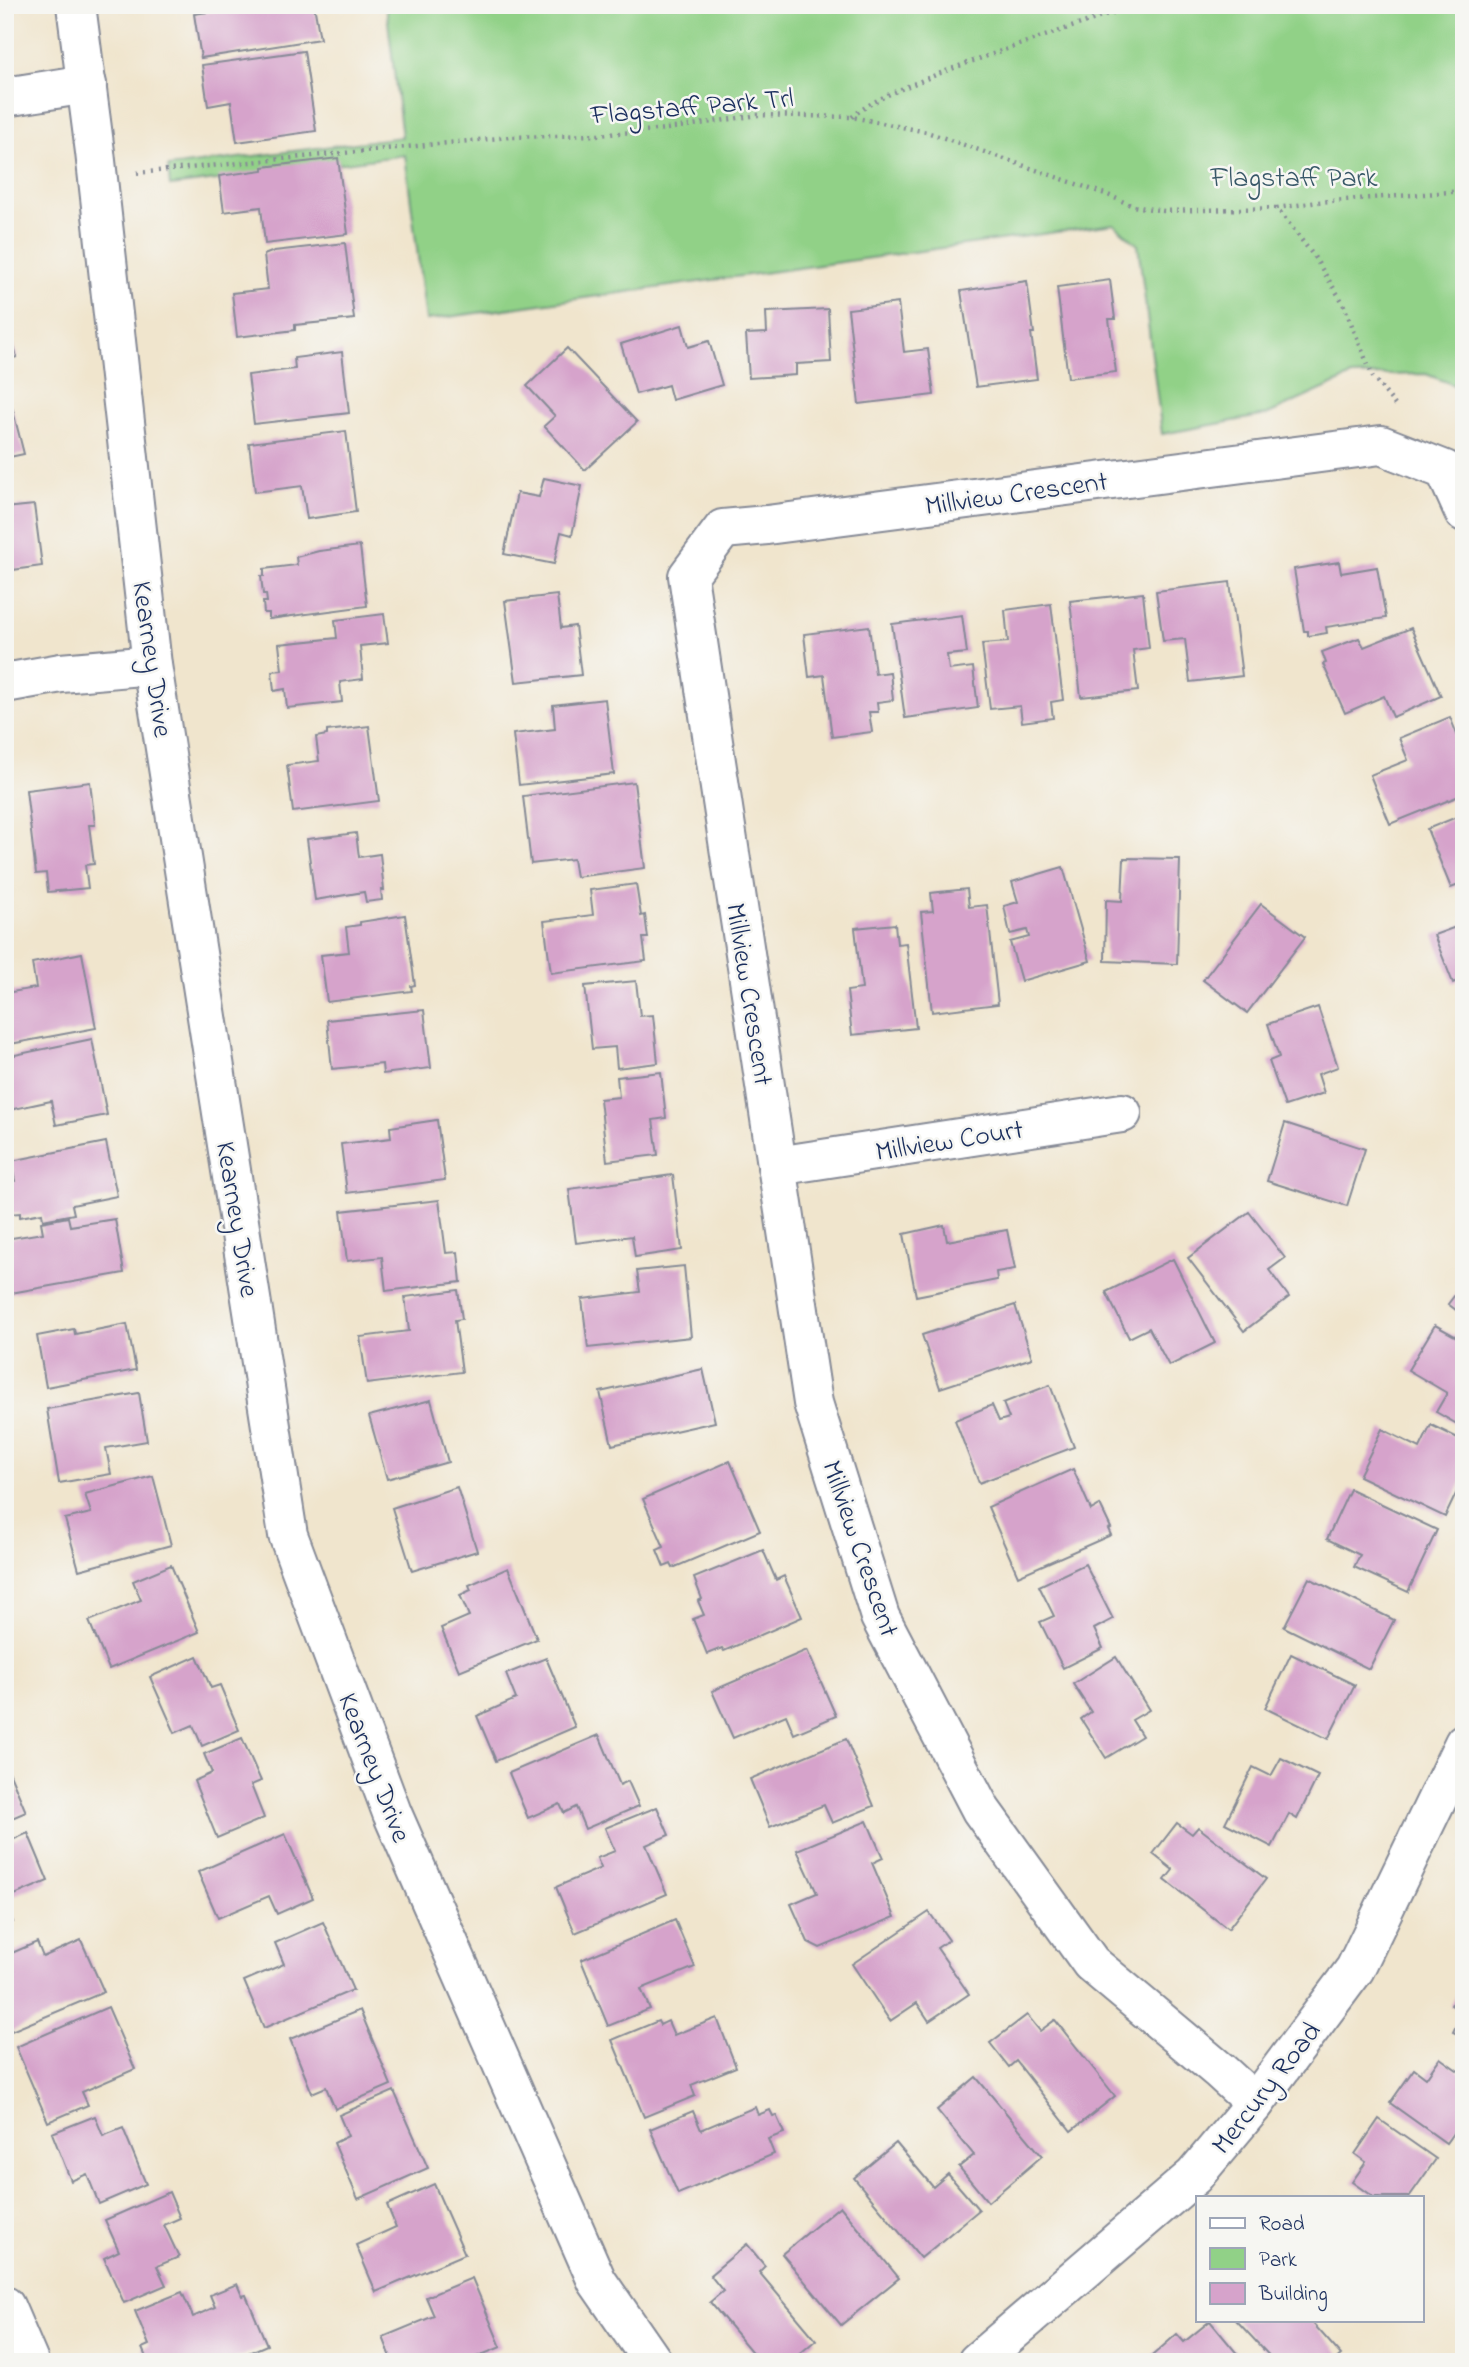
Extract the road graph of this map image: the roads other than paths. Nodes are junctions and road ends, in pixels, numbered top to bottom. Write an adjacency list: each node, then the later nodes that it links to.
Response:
1 (76, 5): 2 (street, Kearney Drive)
2 (87, 84): 3 (street); 5 (street, Kearney Drive)
3 (5, 97)
4 (1464, 512): 8 (street, Millview Crescent)
5 (152, 665): 6 (street); 13 (street, Kearney Drive)
6 (5, 683)
7 (1122, 1113): 8 (street, Millview Court)
8 (777, 1166): 10 (street, Millview Crescent)
9 (1464, 1743): 10 (street, Mercury Road)
10 (1255, 2103): 14 (street, Mercury Road)
11 (5, 2306): 12 (street)
12 (29, 2362)
13 (653, 2362)
14 (977, 2362)

